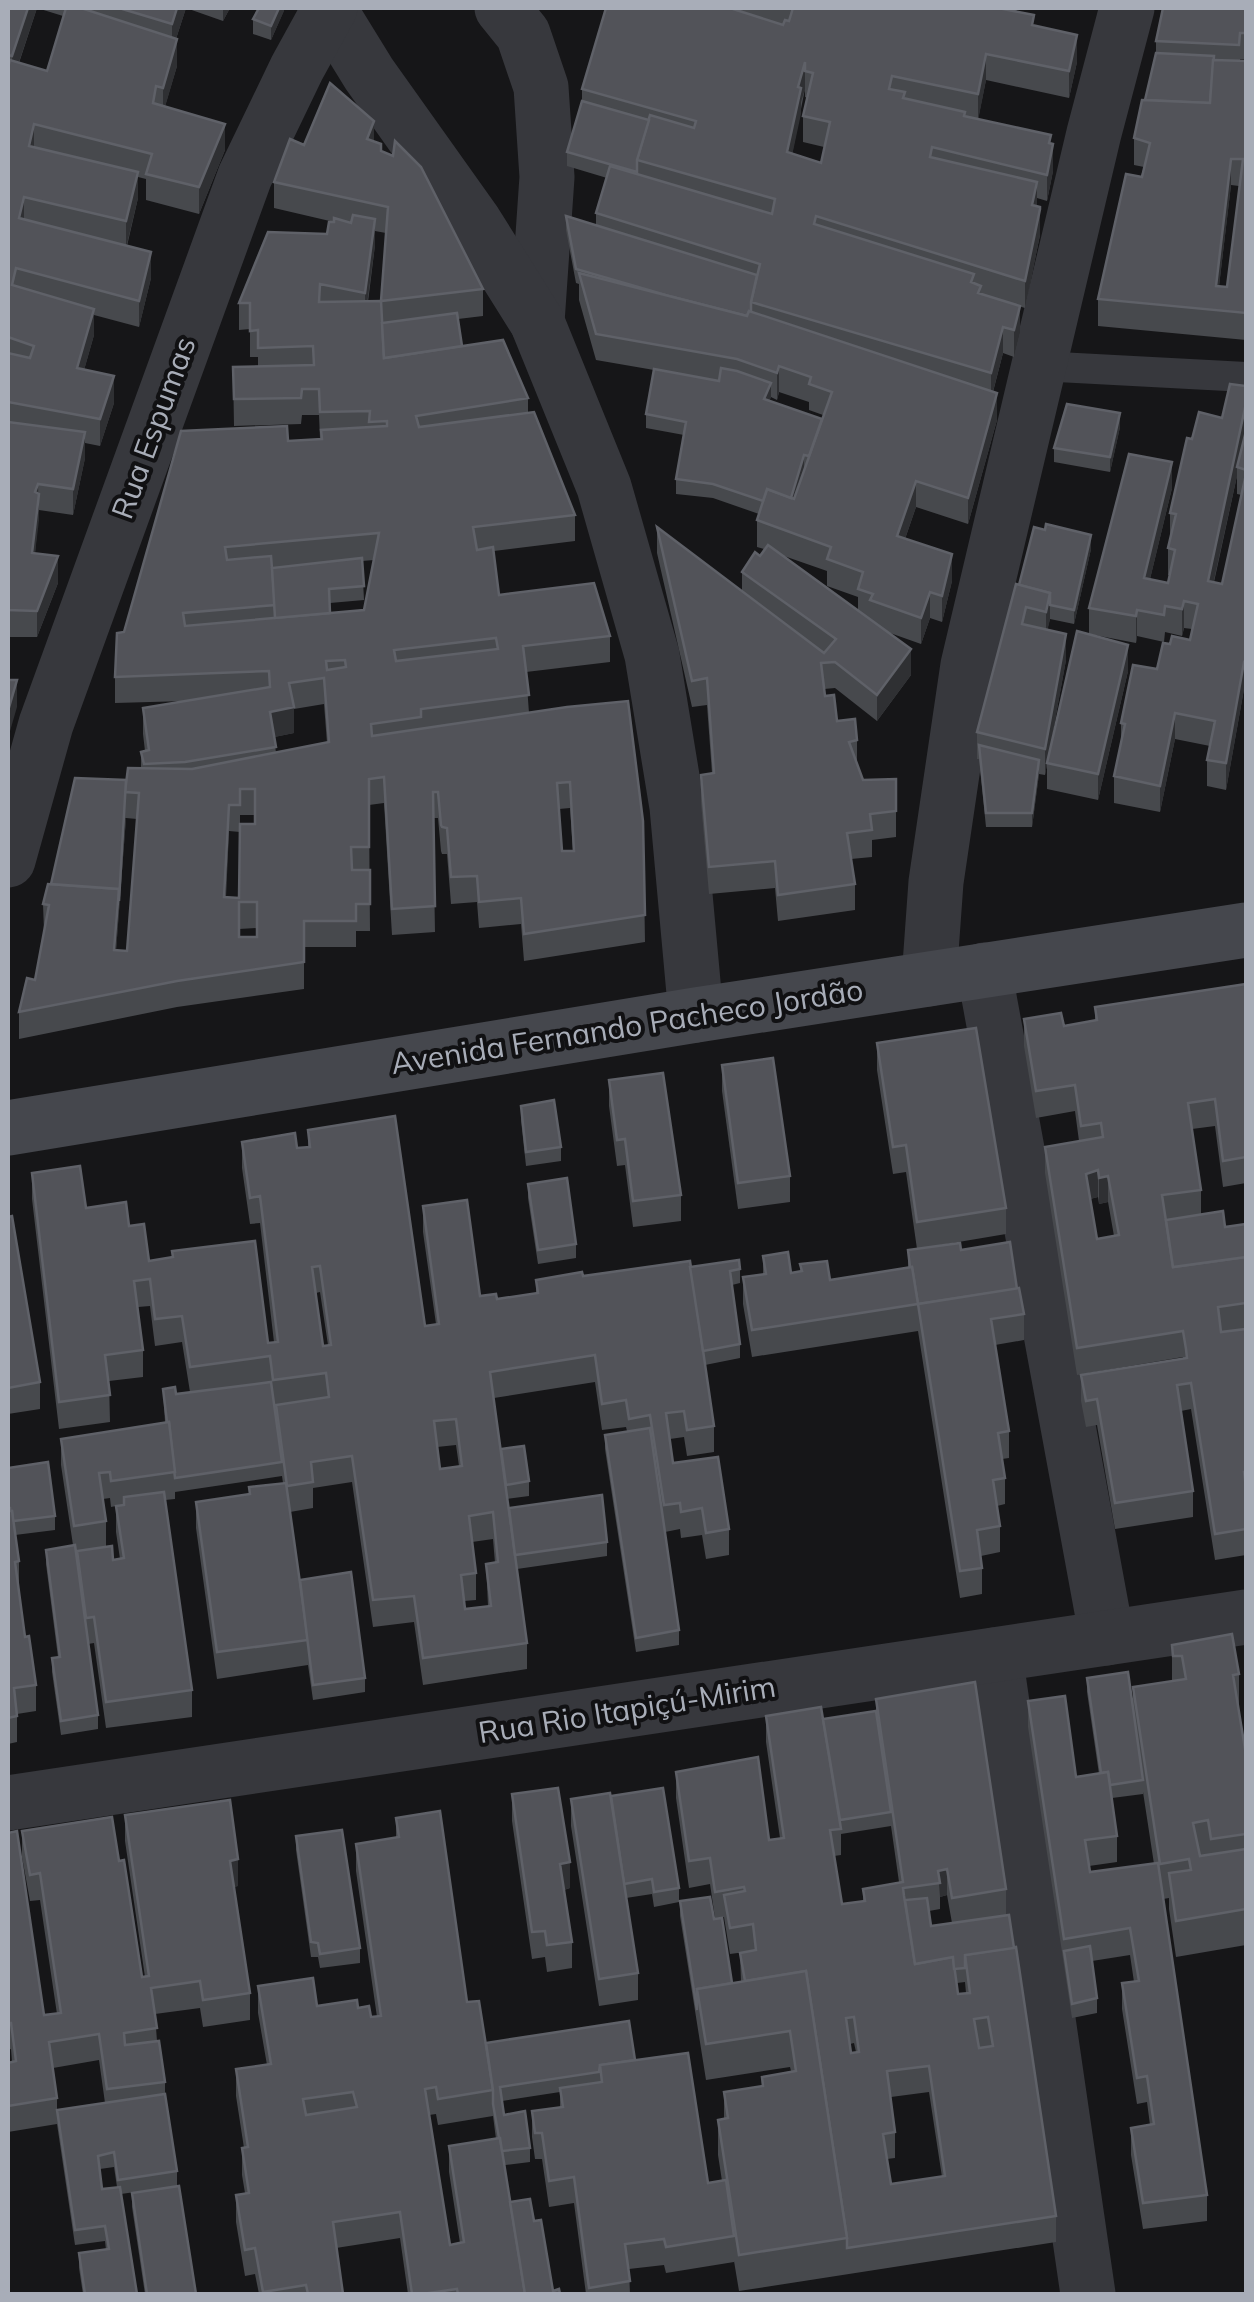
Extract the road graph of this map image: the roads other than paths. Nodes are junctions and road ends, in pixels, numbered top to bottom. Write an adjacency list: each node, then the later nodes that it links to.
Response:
1 (329, 8): 4 (street); 7 (street, Rua Espumas)
2 (502, 8): 4 (street)
3 (1127, 8): 5 (street)
4 (537, 322): 11 (street)
5 (1038, 366): 6 (lane); 10 (street)
6 (1246, 377)
7 (8, 860)
8 (1246, 930): 9 (street, Avenida Fernando Pacheco Jordão)
9 (984, 970): 10 (street, Avenida Fernando Pacheco Jordão); 14 (street)
10 (929, 978): 11 (street, Avenida Fernando Pacheco Jordão)
11 (696, 1015): 12 (street, Avenida Fernando Pacheco Jordão)
12 (8, 1128)
13 (1246, 1617): 14 (street, Rua Rio Itapiçú-Mirim)
14 (1107, 1638): 15 (street, Rua Rio Itapiçú-Mirim)
15 (995, 1655): 16 (street, Rua Rio Itapiçú-Mirim); 17 (street)
16 (8, 1803)
17 (1088, 2294)

